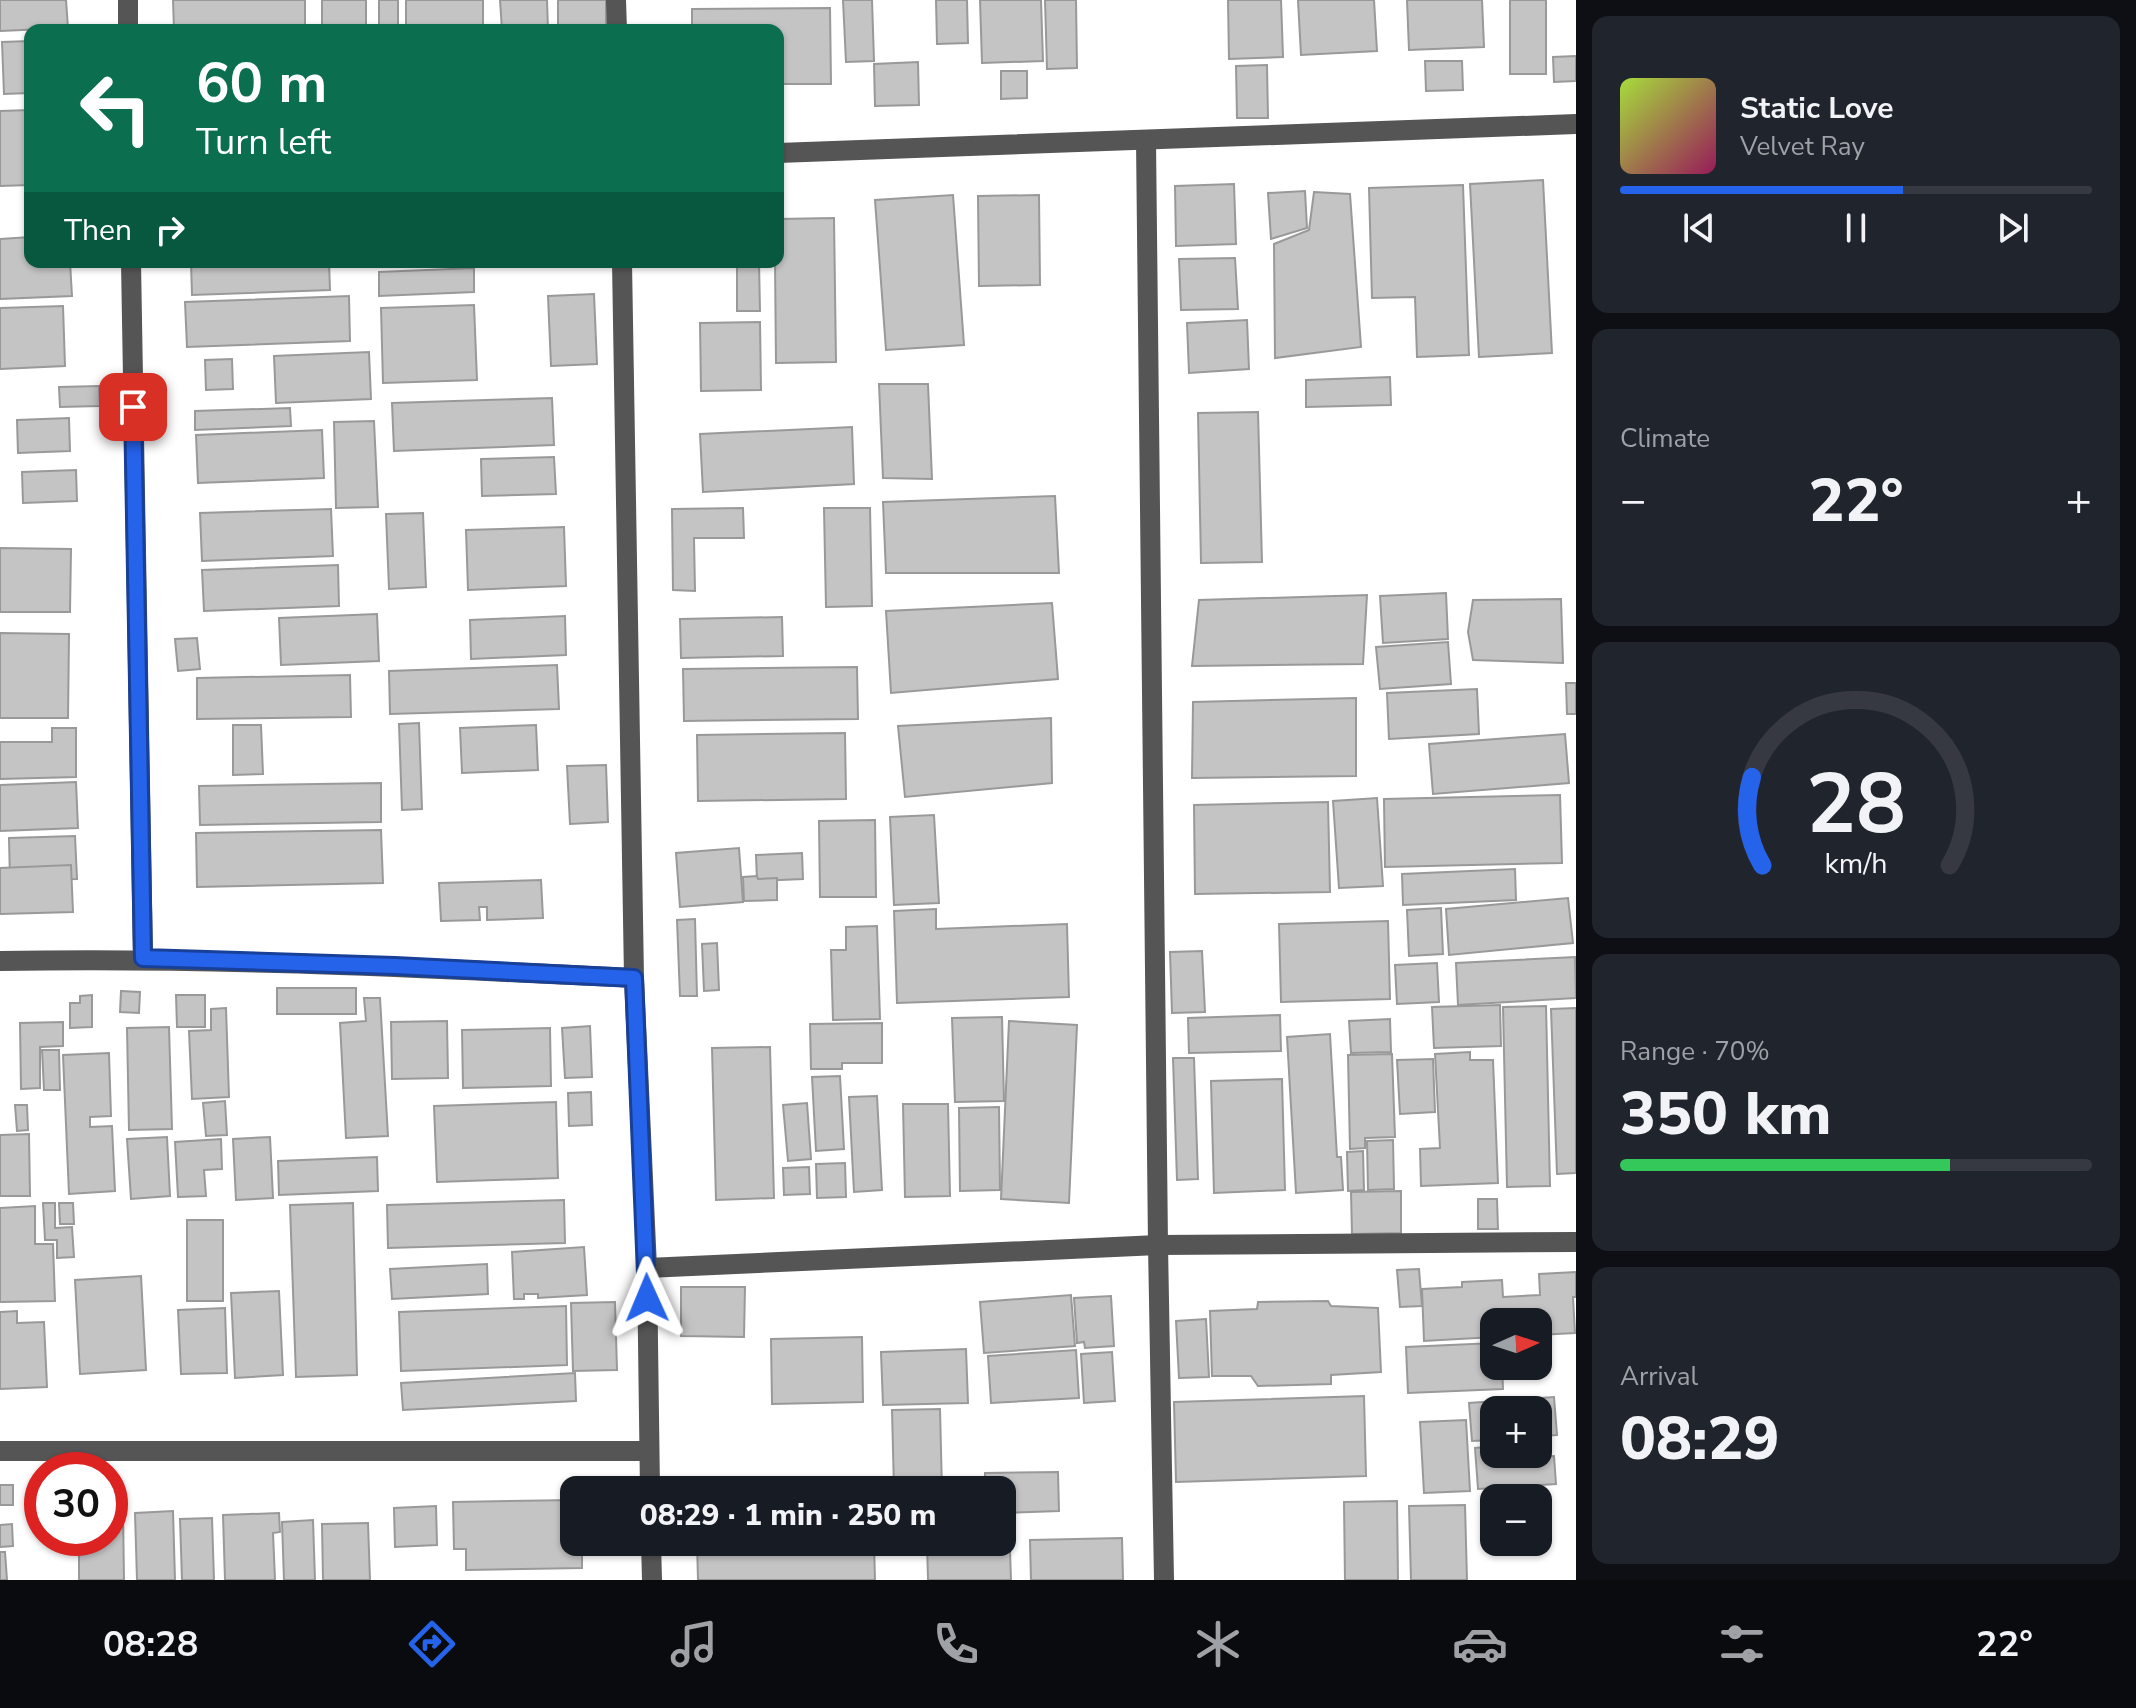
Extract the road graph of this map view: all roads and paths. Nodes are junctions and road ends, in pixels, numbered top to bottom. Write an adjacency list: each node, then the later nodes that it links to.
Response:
1 (128, 0): 3 (street)
2 (616, 0): 4 (street)
3 (128, 24)
4 (617, 24)
5 (1576, 124): 6 (street)
6 (1146, 140): 7 (street); 14 (street)
7 (784, 153)
8 (131, 268): 10 (street)
9 (622, 268): 12 (street)
10 (143, 958): 11 (street); 12 (street)
11 (0, 961)
12 (634, 978): 15 (street)
13 (1576, 1242): 14 (street)
14 (1158, 1245): 15 (street); 21 (street)
15 (647, 1268): 17 (street)
16 (0, 1451): 17 (street)
17 (648, 1451): 18 (street)
18 (649, 1476)
19 (651, 1556): 20 (street)
20 (652, 1580)
21 (1164, 1580)

